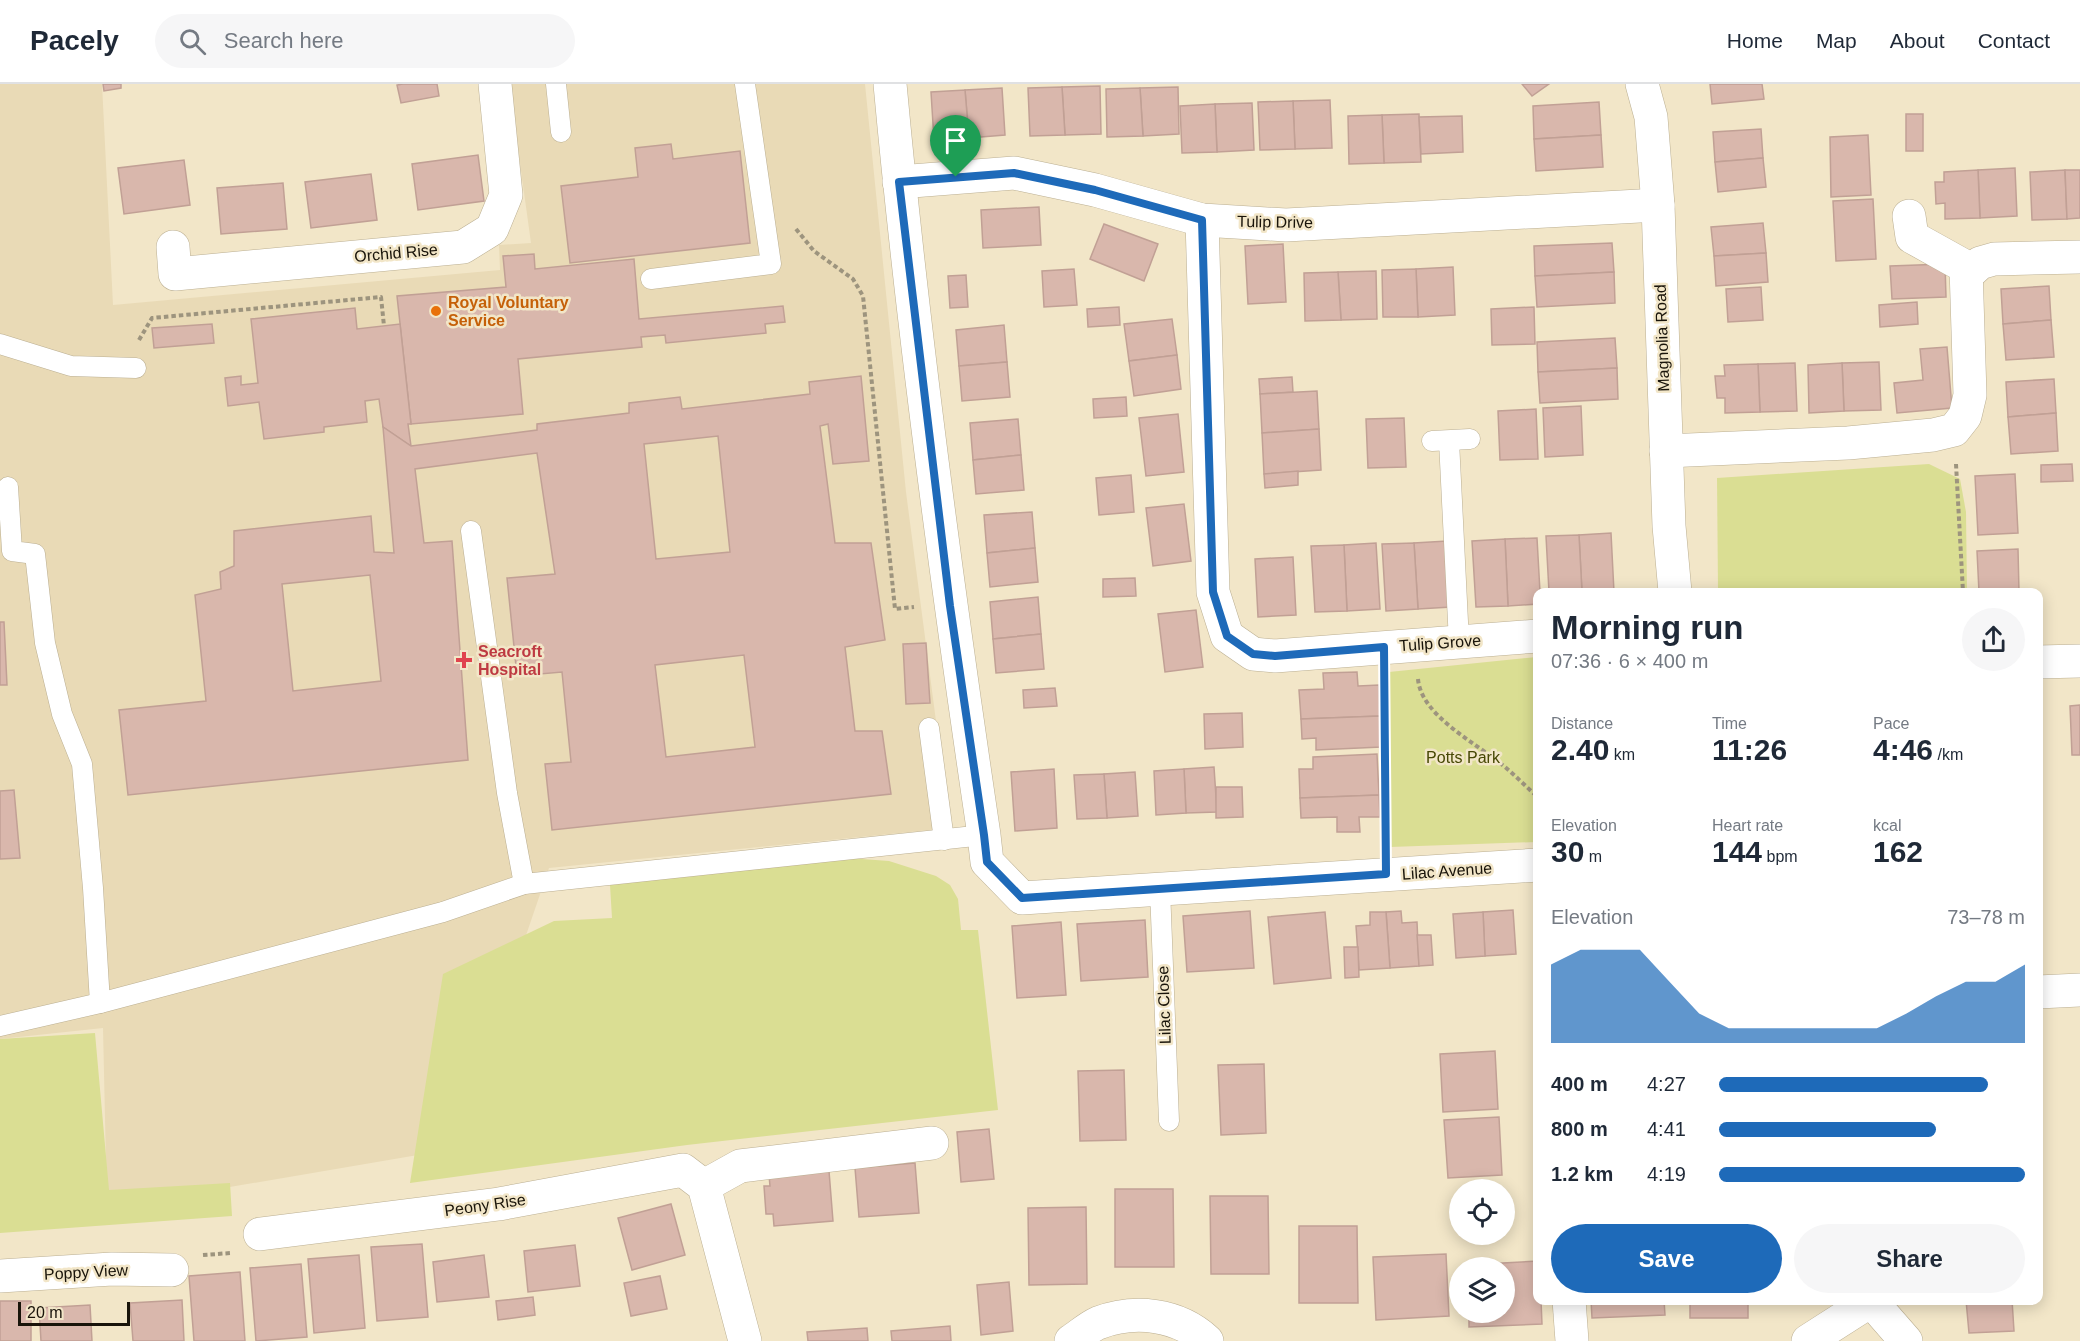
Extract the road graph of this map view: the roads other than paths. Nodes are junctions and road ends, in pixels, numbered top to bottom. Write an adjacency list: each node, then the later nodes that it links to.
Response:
1 (495, 84): 11 (street, Orchid Rise)
2 (556, 84): 6 (lane)
3 (745, 84): 14 (lane)
4 (890, 84): 7 (street)
5 (1641, 84): 8 (street, Magnolia Road)
6 (561, 132)
7 (901, 196): 10 (street, Tulip Drive); 27 (street, Lilac Avenue)
8 (1658, 205): 10 (street, Tulip Drive); 18 (street, Magnolia Road)
9 (1909, 216): 13 (street)
10 (1202, 220): 23 (street, Tulip Grove)
11 (173, 247)
12 (2080, 257): 13 (street)
13 (1967, 275): 18 (street)
14 (651, 279)
15 (0, 344): 16 (lane)
16 (130, 368)
17 (1470, 439): 23 (lane)
18 (1666, 451): 21 (street, Magnolia Road)
19 (8, 487): 34 (lane)
20 (471, 531): 30 (lane)
21 (1675, 588)
22 (1533, 636): 23 (street, Tulip Grove)
23 (1459, 642)
24 (2080, 661): 25 (street)
25 (2043, 662)
26 (929, 728): 28 (lane)
27 (984, 835): 28 (lane); 31 (street, Lilac Avenue)
28 (944, 840): 30 (lane)
29 (1533, 865): 31 (street, Lilac Avenue)
30 (524, 884): 34 (lane)
31 (1160, 889): 36 (lane, Lilac Close)
32 (2080, 990): 33 (street)
33 (2043, 992)
34 (100, 1003): 35 (lane)
35 (0, 1026)
36 (1169, 1121)
37 (932, 1143): 38 (street)
38 (704, 1186): 39 (street, Peony Rise); 45 (street)
39 (260, 1234)
40 (172, 1270): 41 (street, Poppy View)
41 (0, 1276)
42 (1569, 1305): 48 (street)
43 (1866, 1305): 49 (street)
44 (1875, 1305): 50 (street)
45 (745, 1341)
46 (1071, 1341): 47 (street)
47 (1207, 1341)
48 (1572, 1341)
49 (1808, 1341)
50 (1906, 1341)

